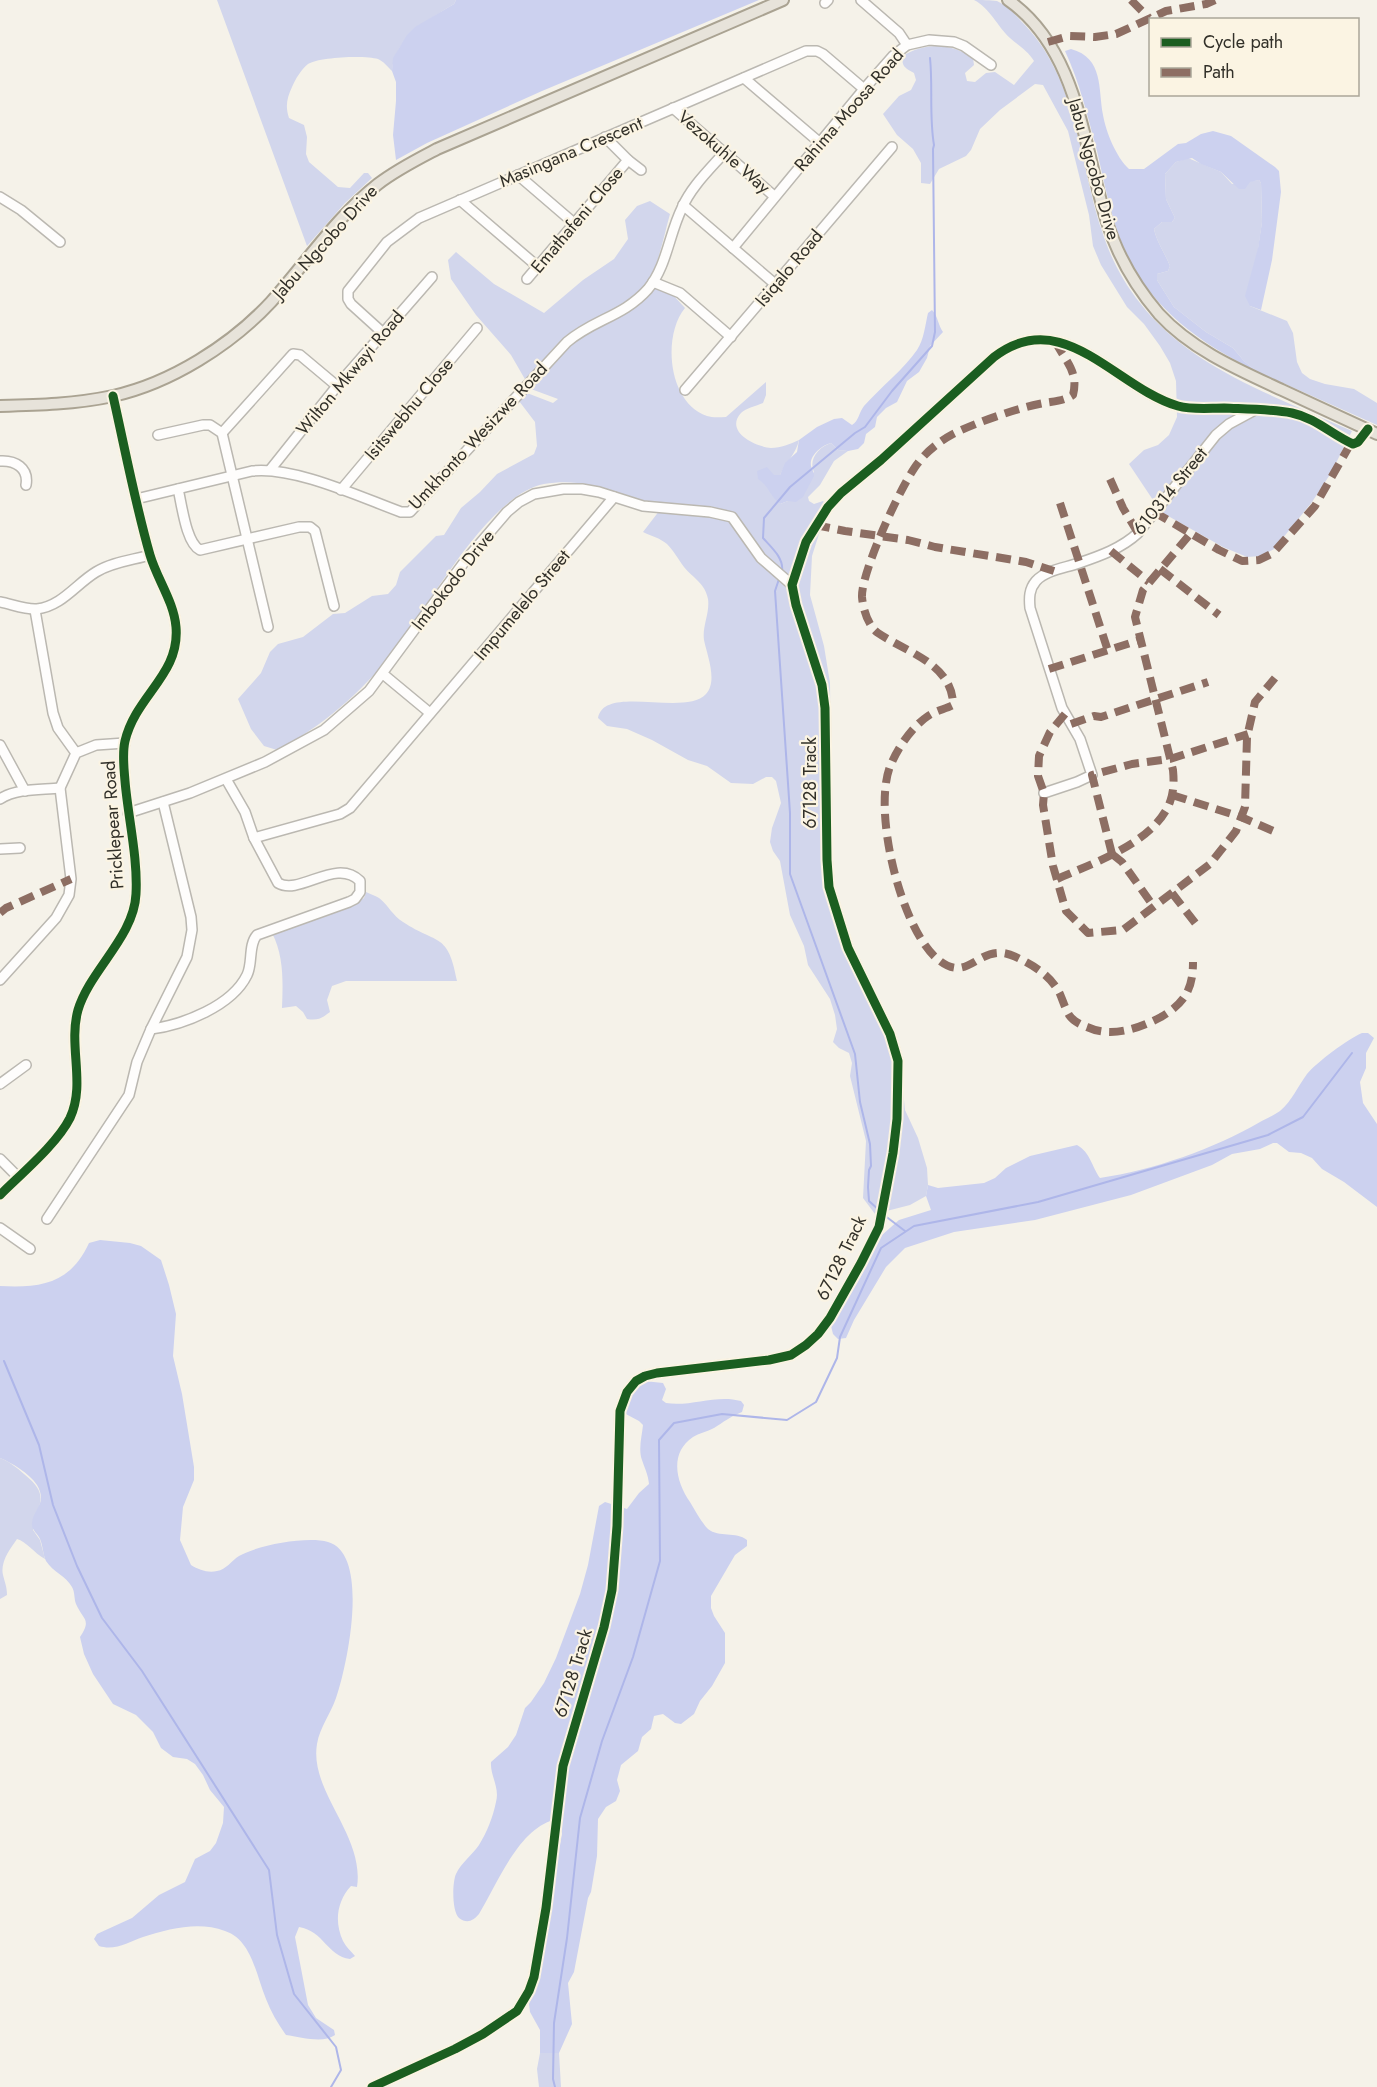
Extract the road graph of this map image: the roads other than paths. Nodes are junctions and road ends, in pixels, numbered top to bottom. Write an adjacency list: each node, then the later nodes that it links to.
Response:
1 (783, 0): 33 (main road, Jabu Ngcobo Drive)
2 (861, 0): 4 (street)
3 (1008, 0): 36 (main road, Jabu Ngcobo Drive)
4 (907, 45): 5 (street, Rahima Moosa Road); 7 (street, Rahima Moosa Road)
5 (991, 65)
6 (744, 78): 7 (street, Masingana Crescent); 8 (street, Masingana Crescent); 10 (street)
7 (864, 89): 10 (street, Rahima Moosa Road)
8 (673, 108): 9 (street, Masingana Crescent); 12 (street, Vezokuhle Way)
9 (605, 137): 13 (street, Emathafeni Close); 15 (street, Masingana Crescent)
10 (819, 142): 16 (street, Rahima Moosa Road)
11 (892, 147): 27 (street, Isiqalo Road)
12 (724, 153): 16 (street, Vezokuhle Way); 19 (street, Umkhonto Wesizwe Road)
13 (628, 160): 14 (street, Emathafeni Close); 20 (street, Emathafeni Close)
14 (641, 170)
15 (518, 175): 18 (street, Masingana Crescent); 20 (street)
16 (774, 196): 22 (street, Rahima Moosa Road)
17 (0, 197): 21 (street)
18 (460, 200): 23 (street); 29 (street, Masingana Crescent)
19 (683, 205): 22 (street); 26 (street, Umkhonto Wesizwe Road)
20 (574, 224): 23 (street, Emathafeni Close)
21 (60, 242)
22 (733, 248): 27 (street)
23 (537, 266): 25 (street, Emathafeni Close)
24 (432, 277): 29 (street, Wilton Mkwayi Road)
25 (527, 279)
26 (653, 282): 30 (street); 44 (street, Umkhonto Wesizwe Road)
27 (775, 284): 30 (street, Isiqalo Road)
28 (477, 328): 44 (street, Isitswebhu Close)
29 (383, 333): 31 (street, Wilton Mkwayi Road)
30 (731, 337): 32 (street, Isiqalo Road)
31 (337, 386): 37 (street); 40 (street, Wilton Mkwayi Road)
32 (685, 390)
33 (113, 396): 34 (main road, Jabu Ngcobo Drive); 46 (street, Pricklepear Road)
34 (0, 406)
35 (1255, 410): 36 (street); 49 (street); 62 (street, 610314 Street)
36 (1372, 432)
37 (222, 433): 38 (street); 41 (street)
38 (158, 435)
39 (0, 461): 42 (street)
40 (270, 470): 41 (street, Umkhonto Wesizwe Road); 44 (street, Umkhonto Wesizwe Road)
41 (232, 476): 43 (street, Umkhonto Wesizwe Road); 47 (street)
42 (26, 484)
43 (178, 489): 46 (street, Umkhonto Wesizwe Road); 47 (street)
44 (341, 490)
45 (614, 497): 49 (street, Imbokodo Drive); 54 (street, Imbokodo Drive); 55 (street, Impumelelo Street)
46 (136, 499): 48 (street, Pricklepear Road)
47 (248, 540): 51 (street); 53 (street)
48 (150, 555): 52 (street); 56 (street, Pricklepear Road)
49 (792, 585): 80 (street, 67128 Track)
50 (0, 602): 52 (street)
51 (334, 606)
52 (35, 610): 58 (street)
53 (268, 627)
54 (383, 674): 55 (street); 59 (street, Imbokodo Drive)
55 (430, 714): 66 (street, Impumelelo Street)
56 (124, 743): 58 (street); 65 (street, Pricklepear Road)
57 (0, 745): 61 (street)
58 (76, 753): 60 (street)
59 (226, 779): 64 (street, Imbokodo Drive); 66 (street)
60 (60, 788): 61 (street); 69 (street)
61 (24, 791): 63 (street)
62 (1044, 792)
63 (0, 799)
64 (164, 802): 65 (street, Imbokodo Drive); 70 (street)
65 (128, 813): 75 (street, Pricklepear Road)
66 (254, 838): 70 (street)
67 (20, 848): 68 (street)
68 (0, 849)
69 (0, 980)
70 (151, 1029): 77 (street)
71 (26, 1065): 73 (street)
72 (0, 1071): 73 (street)
73 (3, 1082)
74 (0, 1159): 75 (street)
75 (18, 1177): 76 (street, Pricklepear Road)
76 (0, 1195)
77 (47, 1219)
78 (0, 1228): 79 (street)
79 (30, 1249)
80 (372, 2087)

